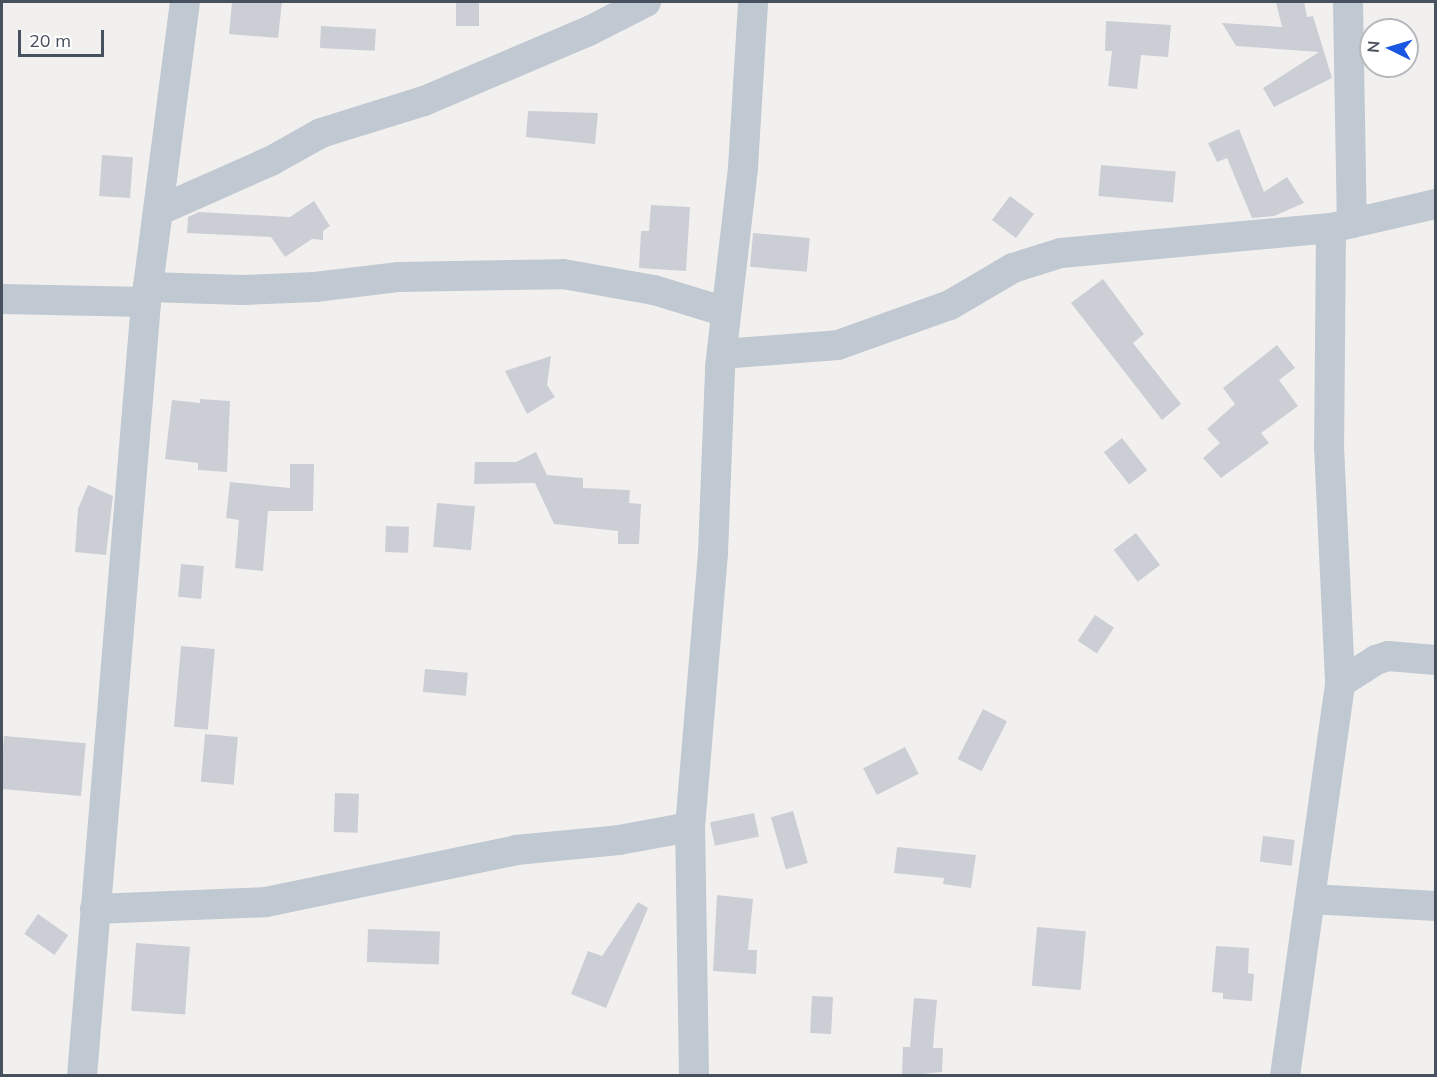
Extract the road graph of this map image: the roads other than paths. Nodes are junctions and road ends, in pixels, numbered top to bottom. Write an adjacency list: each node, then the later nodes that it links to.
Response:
1 (185, 2): 6 (street)
2 (646, 2): 6 (street)
3 (753, 2): 10 (street)
4 (1348, 2): 7 (street)
5 (1436, 204): 7 (street)
6 (158, 211): 8 (street)
7 (1342, 225): 11 (street); 13 (street)
8 (147, 294): 9 (street); 10 (street); 17 (street)
9 (2, 299)
10 (726, 312): 11 (street)
11 (722, 354): 14 (street)
12 (1436, 660): 13 (street)
13 (1340, 684): 15 (street)
14 (690, 827): 17 (street); 19 (street)
15 (1311, 899): 16 (street); 20 (street)
16 (1436, 906)
17 (95, 909): 18 (street)
18 (82, 1076)
19 (693, 1076)
20 (1285, 1076)

